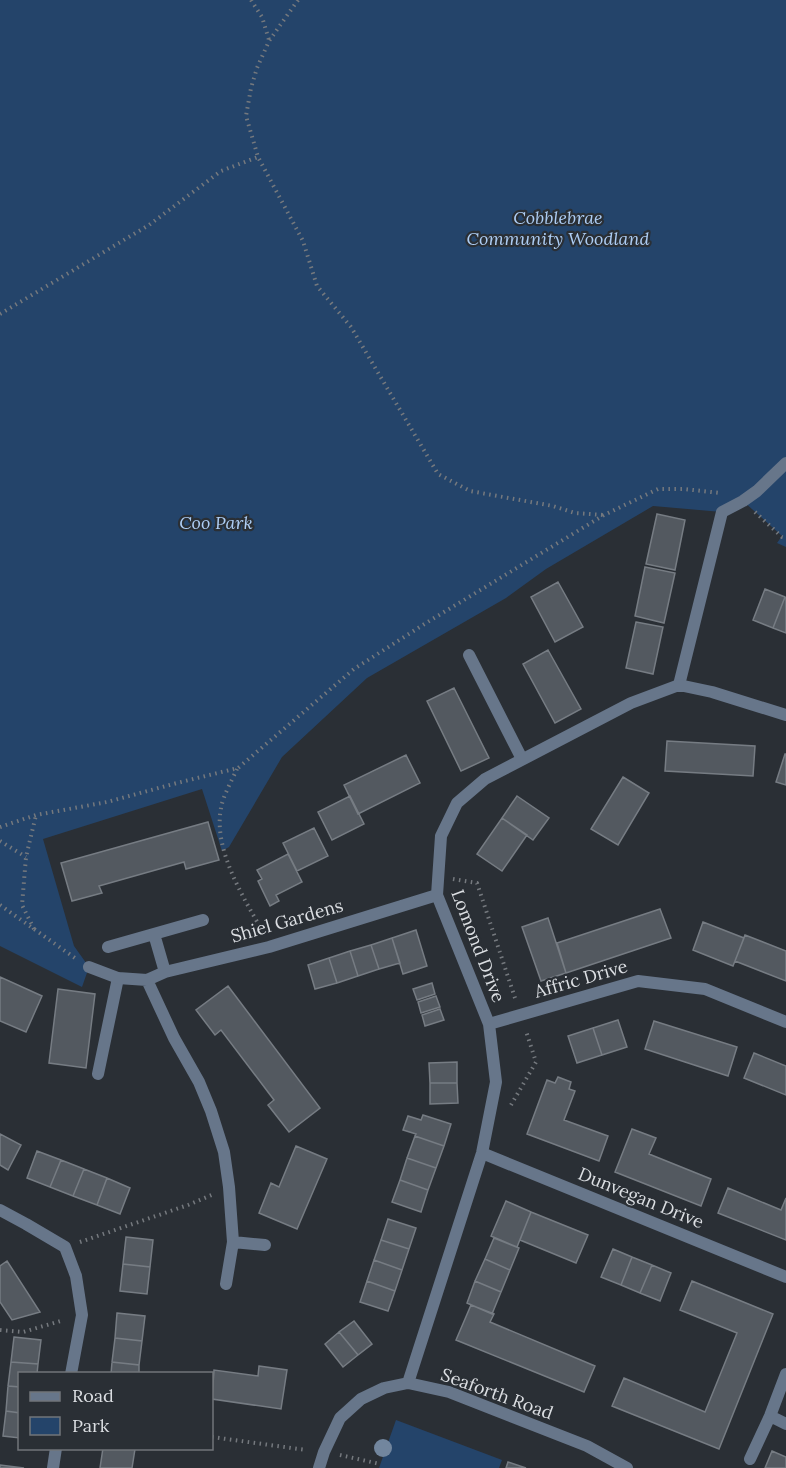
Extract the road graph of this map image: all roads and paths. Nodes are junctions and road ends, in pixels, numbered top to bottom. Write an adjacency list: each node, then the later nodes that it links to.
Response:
1 (251, 0): 3 (path)
2 (298, 0): 3 (path)
3 (269, 41): 4 (path)
4 (258, 157): 5 (path); 8 (path)
5 (0, 314)
6 (786, 463): 7 (street)
7 (743, 501): 8 (path); 9 (path); 11 (street)
8 (604, 515): 14 (path)
9 (786, 538)
10 (469, 655): 13 (street)
11 (679, 685): 12 (street); 13 (street, Lomond Drive)
12 (786, 715)
13 (522, 759): 19 (street, Lomond Drive)
14 (238, 768): 15 (path); 25 (path)
15 (36, 815): 16 (path); 18 (path)
16 (0, 827)
17 (0, 841): 18 (path)
18 (26, 857): 22 (path)
19 (437, 895): 25 (street, Shiel Gardens); 31 (street, Lomond Drive)
20 (0, 905): 22 (path)
21 (203, 920): 23 (street)
22 (34, 929): 26 (path)
23 (154, 934): 24 (street); 27 (street)
24 (108, 947)
25 (269, 947): 27 (street, Shiel Gardens)
26 (88, 967): 28 (street, Shiel Gardens)
27 (165, 972): 29 (street, Shiel Gardens)
28 (118, 978): 29 (street, Shiel Gardens); 32 (street)
29 (147, 980): 34 (street)
30 (786, 1022): 31 (street, Affric Drive)
31 (489, 1024): 33 (street, Lomond Drive)
32 (98, 1074)
33 (482, 1153): 39 (street, Dunvegan Drive); 45 (street, Lomond Drive)
34 (229, 1187): 36 (street); 38 (path)
35 (0, 1210): 38 (street)
36 (233, 1242): 37 (street); 40 (street)
37 (265, 1245)
38 (65, 1247): 41 (street)
39 (786, 1276)
40 (226, 1284)
41 (82, 1315): 42 (path); 43 (street)
42 (0, 1330)
43 (71, 1372)
44 (786, 1374): 46 (street)
45 (408, 1383): 50 (street, Seaforth Road); 55 (street, Seaforth Road)
46 (770, 1416): 47 (street); 51 (street)
47 (786, 1424)
48 (213, 1437): 50 (path)
49 (56, 1450): 53 (street)
50 (324, 1452): 52 (path); 54 (street, Seaforth Road)
51 (750, 1459)
52 (380, 1464)
53 (52, 1468)
54 (319, 1468)
55 (627, 1468)

